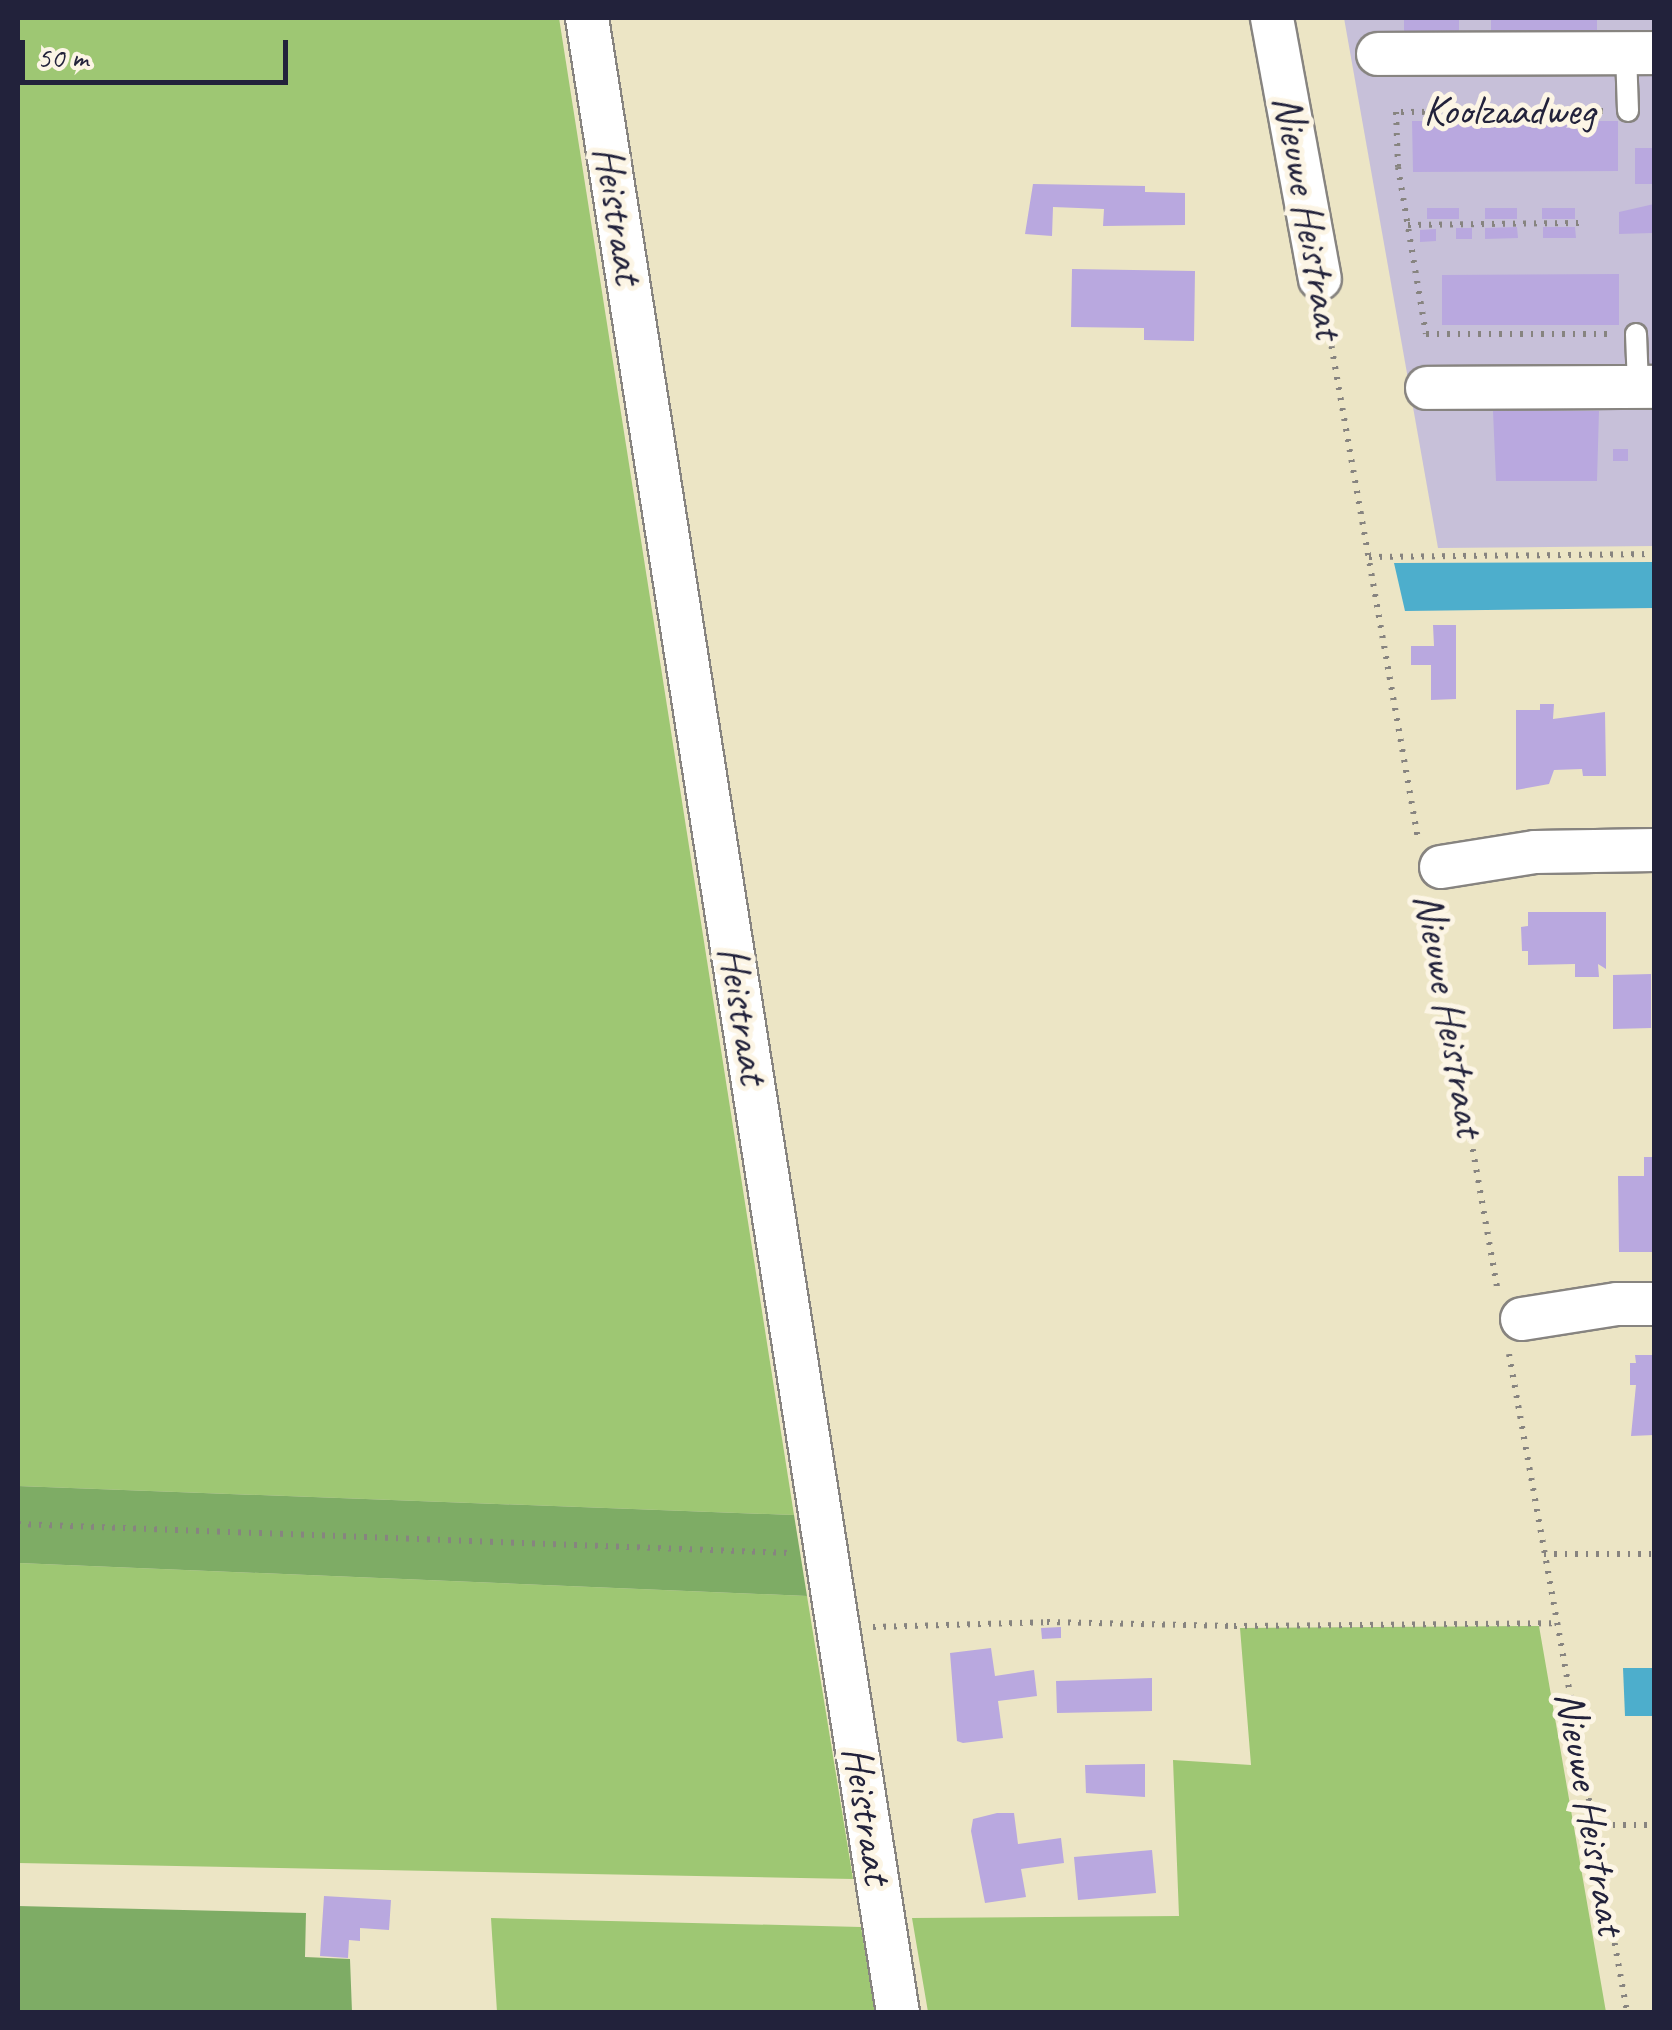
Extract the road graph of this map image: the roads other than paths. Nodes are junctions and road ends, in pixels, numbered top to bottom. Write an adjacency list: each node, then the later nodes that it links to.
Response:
1 (587, 18): 14 (street, Heistraat)
2 (1272, 18): 6 (street, Nieuwe Heistraat)
3 (1640, 53): 4 (street, Koolzaadweg); 5 (lane)
4 (1378, 54)
5 (1628, 111)
6 (1320, 279)
7 (1636, 334): 8 (lane)
8 (1646, 387): 9 (street)
9 (1427, 388)
10 (1654, 850): 11 (street)
11 (1429, 869)
12 (1654, 1304): 13 (street)
13 (1510, 1320)
14 (898, 2012)

